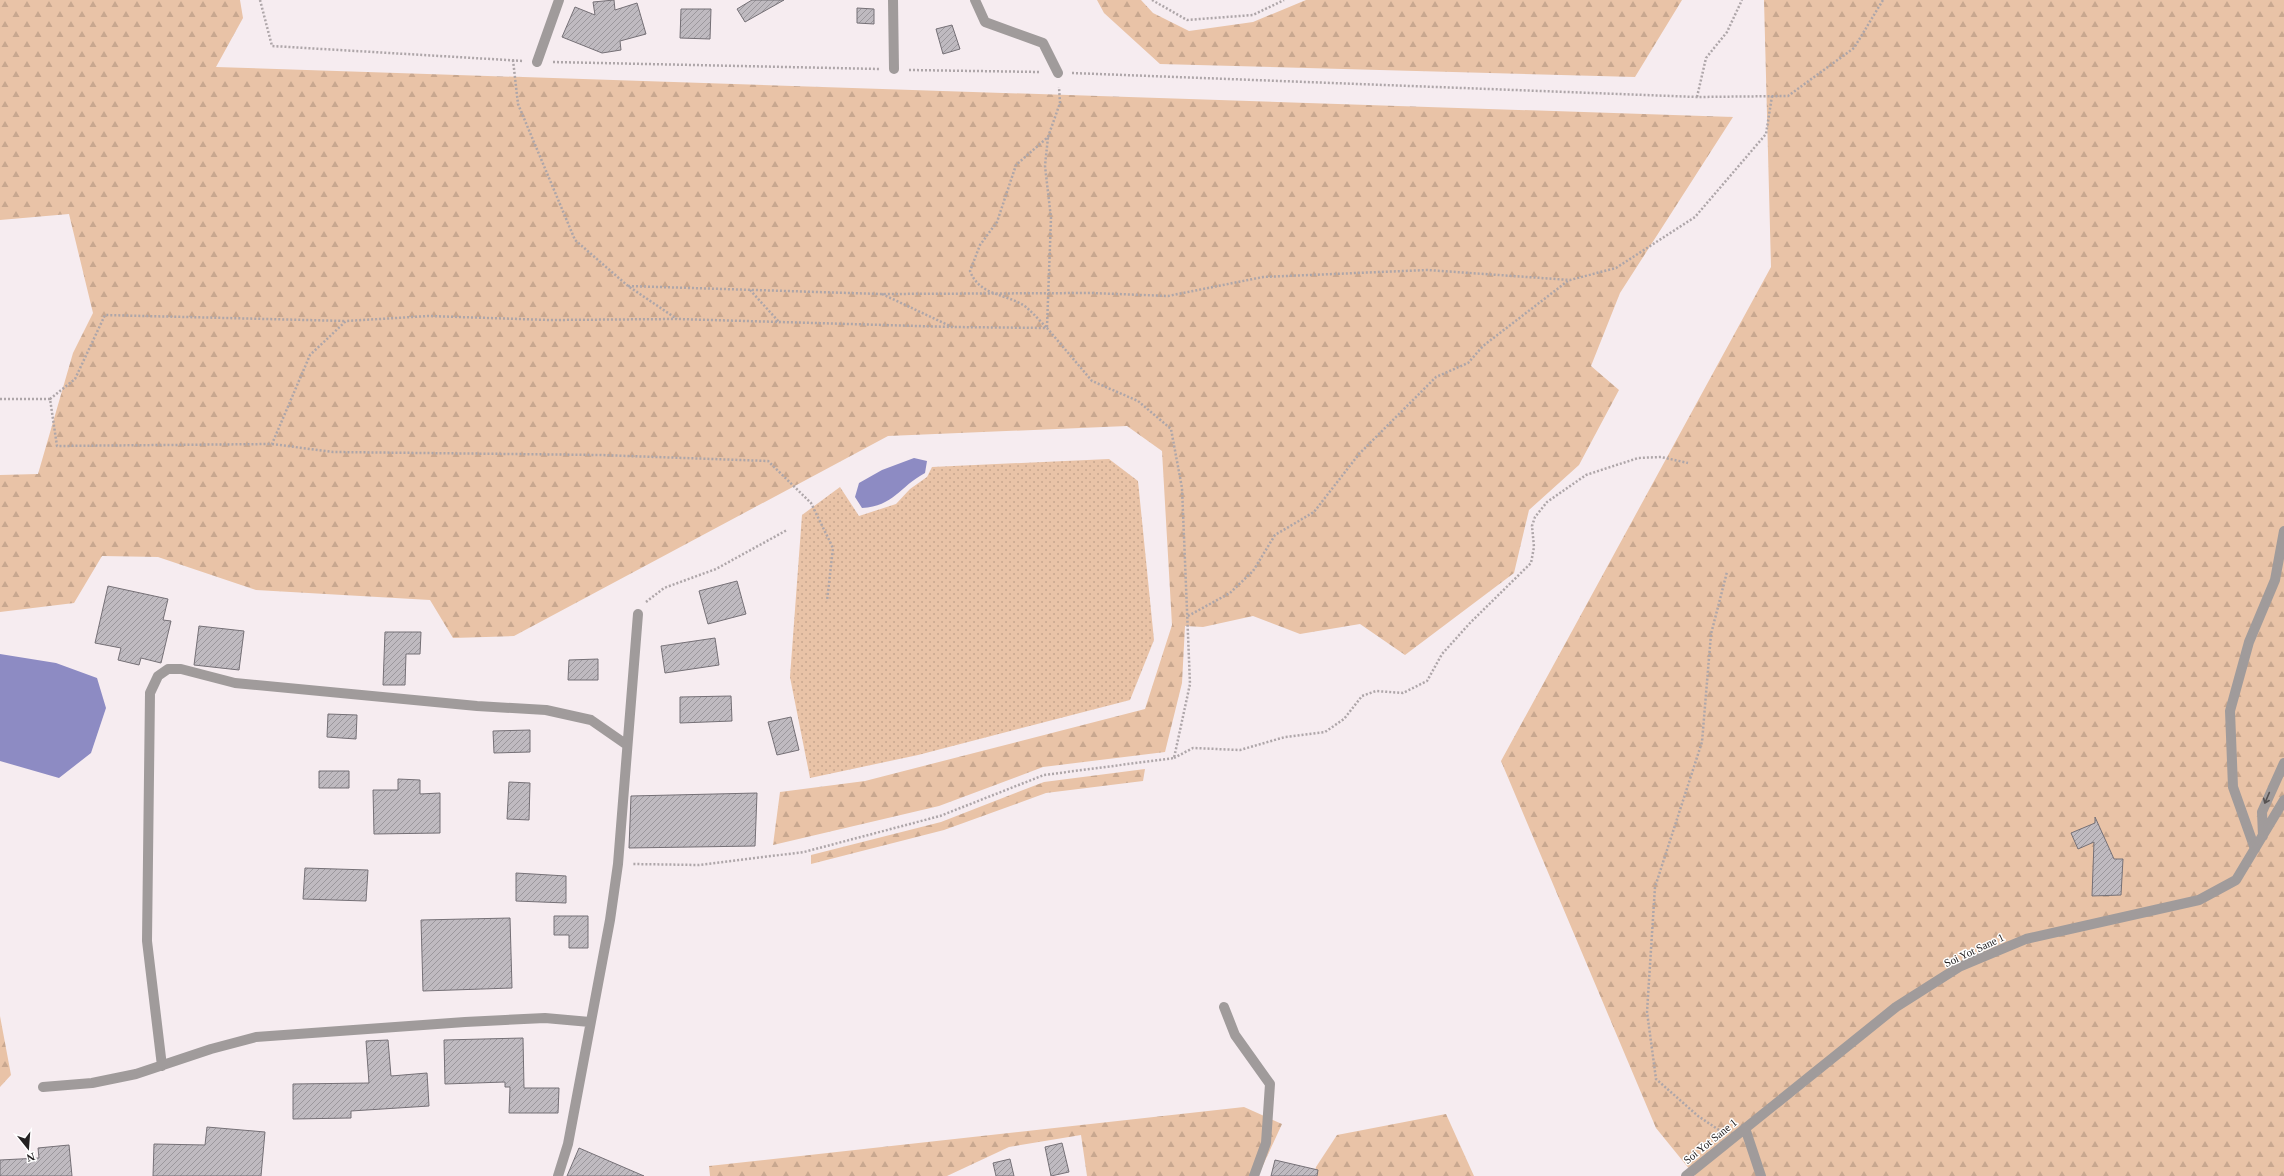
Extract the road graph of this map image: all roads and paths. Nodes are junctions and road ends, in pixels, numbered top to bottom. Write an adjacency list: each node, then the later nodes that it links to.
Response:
1 (260, 0): 9 (path)
2 (559, 0): 10 (street)
3 (893, 0): 11 (street)
4 (975, 0): 12 (street)
5 (1152, 0): 6 (path)
6 (1284, 0)
7 (1742, 0): 14 (path)
8 (1883, 0): 13 (path)
9 (513, 60): 10 (path); 17 (path)
10 (536, 62): 11 (path)
11 (894, 69): 12 (path)
12 (1058, 73): 14 (path); 15 (path)
13 (1772, 96): 14 (path); 16 (path)
14 (1697, 97)
15 (1048, 137): 19 (path); 21 (path)
16 (1570, 280): 19 (path); 36 (path)
17 (628, 286): 18 (path); 22 (path)
18 (750, 290): 20 (path); 24 (path)
19 (1047, 293): 21 (path); 26 (path)
20 (881, 294): 21 (path); 25 (path)
21 (993, 294): 26 (path)
22 (677, 319): 23 (path); 24 (path)
23 (346, 322): 28 (path); 29 (path)
24 (781, 323): 25 (path)
25 (952, 327): 26 (path)
26 (1047, 328): 36 (path)
27 (0, 398): 28 (path)
28 (50, 399): 29 (path)
29 (272, 444): 34 (path)
30 (1688, 463): 38 (path)
31 (787, 530): 35 (path)
32 (2284, 532): 42 (street)
33 (1727, 572): 49 (path)
34 (827, 601)
35 (638, 614): 37 (street)
36 (1188, 616): 38 (path)
37 (627, 745): 43 (street); 46 (street)
38 (1174, 758): 43 (path)
39 (2284, 763): 41 (street, one-way to 41)
40 (2284, 800): 41 (street, Soi Yot Sane 1)
41 (2263, 836): 42 (street, Soi Yot Sane 1)
42 (2255, 849): 48 (street, Soi Yot Sane 1)
43 (618, 864): 45 (street)
44 (1224, 1007): 51 (street)
45 (590, 1022): 46 (street); 50 (street)
46 (162, 1066): 47 (street)
47 (43, 1087)
48 (1745, 1128): 49 (street, Soi Yot Sane 1); 53 (street)
49 (1731, 1139): 52 (street, Soi Yot Sane 1)
50 (558, 1176)
51 (1254, 1176)
52 (1686, 1176)
53 (1761, 1176)

